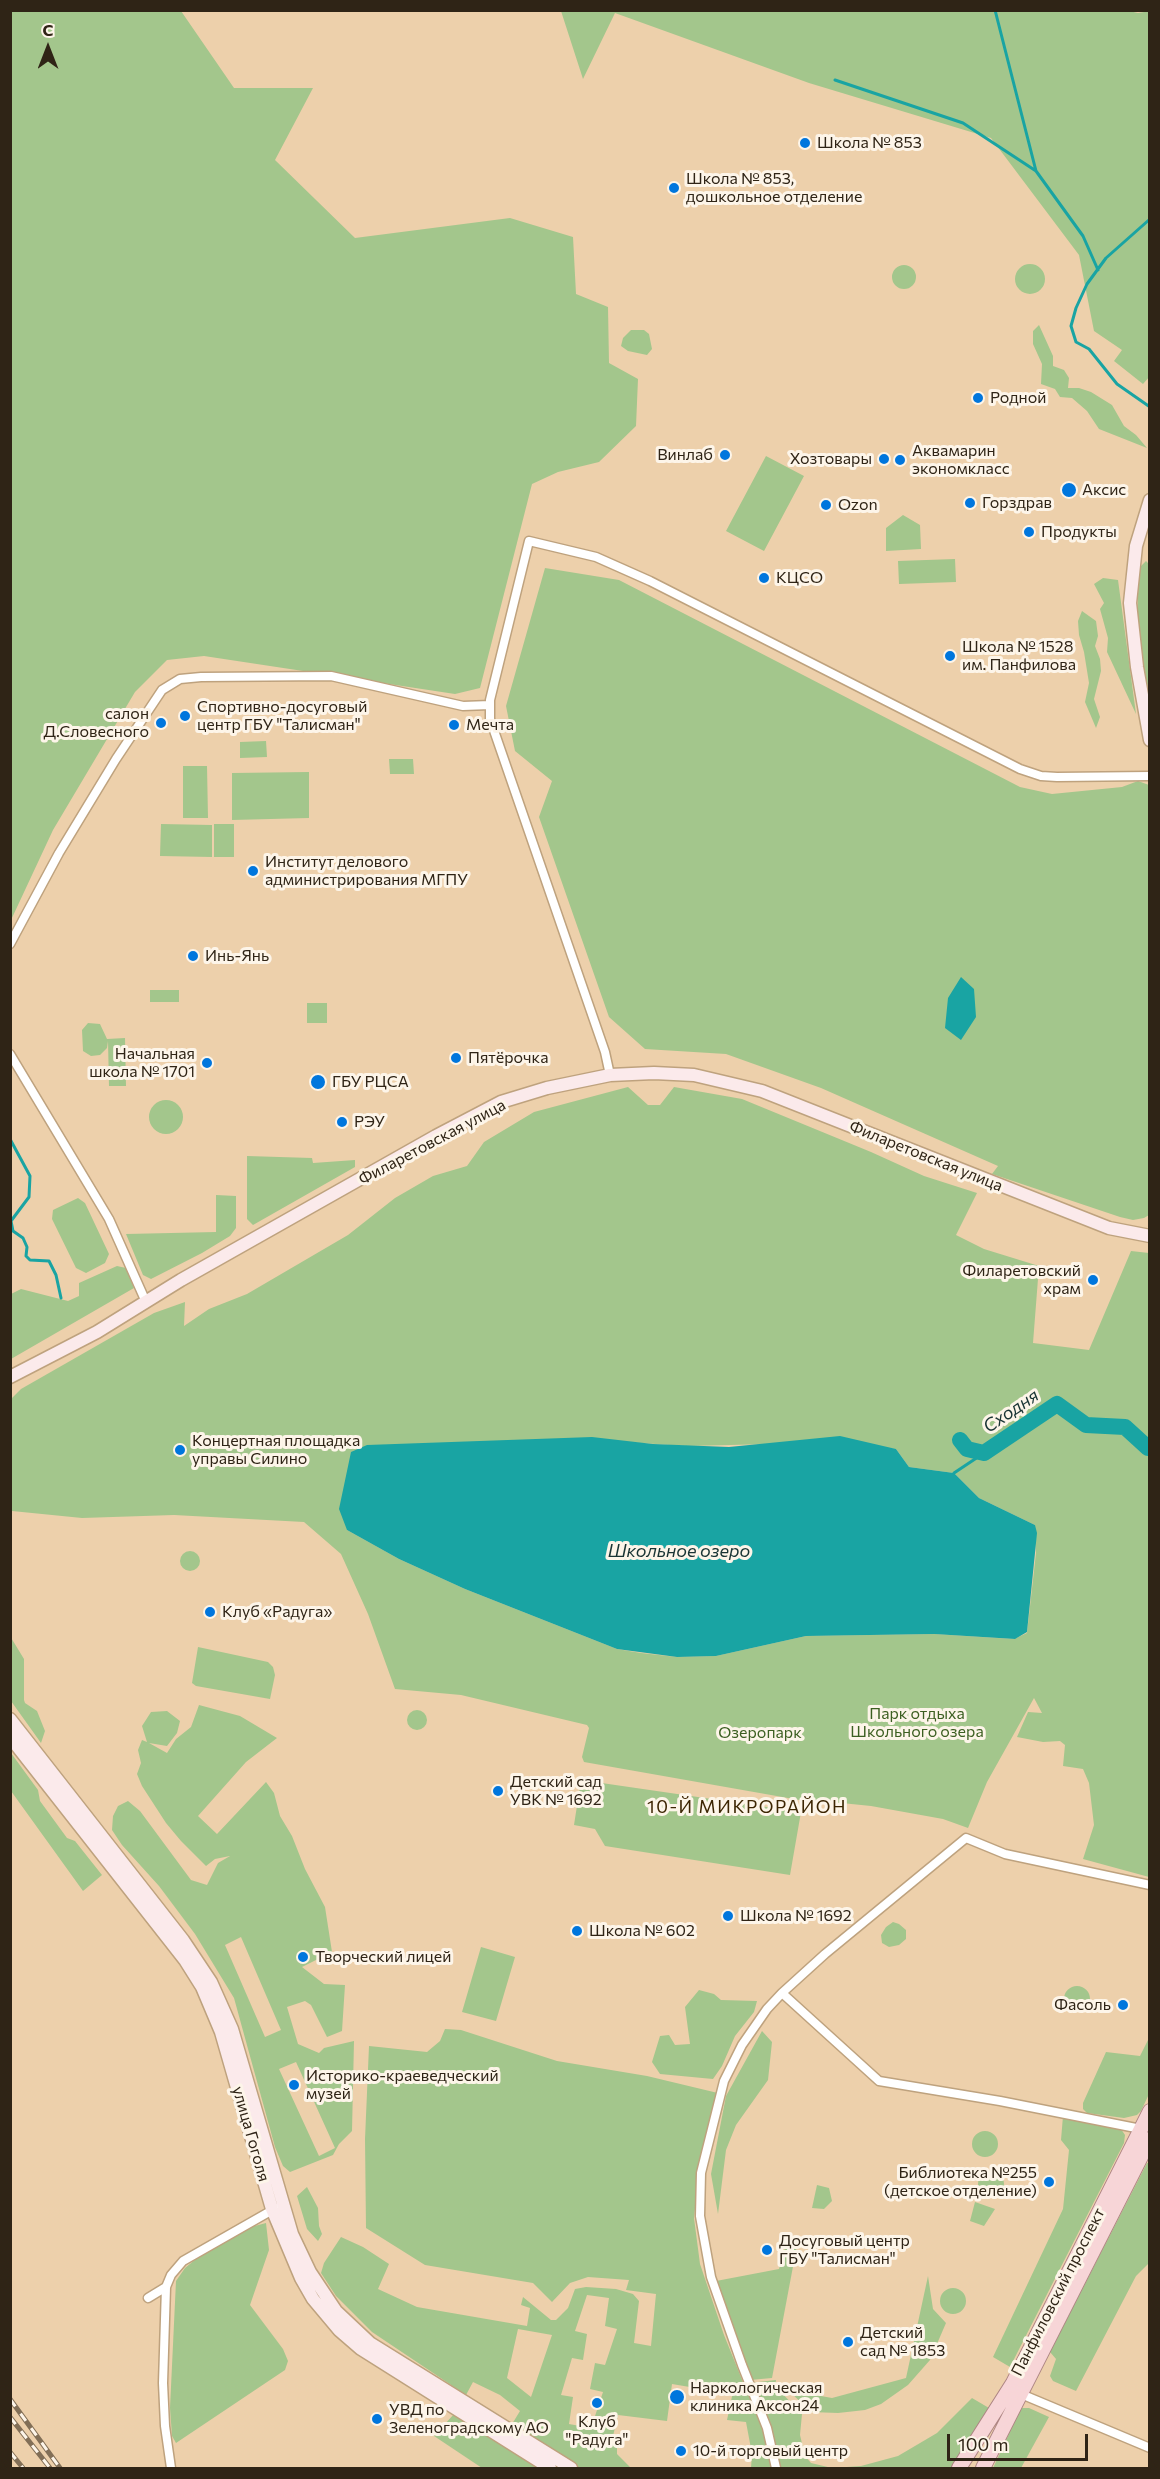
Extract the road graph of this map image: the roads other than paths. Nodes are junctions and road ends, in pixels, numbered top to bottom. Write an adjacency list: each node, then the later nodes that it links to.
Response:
1 (1149, 500): 3 (street)
2 (490, 705): 4 (street); 5 (street); 7 (street)
3 (1149, 740)
4 (1149, 776)
5 (10, 944)
6 (10, 1054): 9 (street)
7 (610, 1075): 8 (street, Филаретовская улица); 9 (street, Филаретовская улица)
8 (1149, 1236)
9 (146, 1302): 10 (street, Филаретовская улица)
10 (16, 1375): 11 (street, Филаретовская улица)
11 (10, 1387)
12 (10, 1719): 18 (street)
13 (10, 1737): 18 (street, улица Гоголя)
14 (1149, 1885): 15 (street)
15 (782, 1993): 17 (street); 26 (street)
16 (1149, 2111): 17 (main road, Панфиловский проспект)
17 (1145, 2134): 21 (main road, Панфиловский проспект); 27 (main road, Панфиловский проспект)
18 (277, 2207): 19 (street); 24 (street, улица Гоголя); 25 (street, улица Гоголя)
19 (166, 2288): 20 (street); 23 (street)
20 (148, 2298)
21 (1021, 2394): 22 (street); 28 (main road, Панфиловский проспект)
22 (1149, 2448)
23 (171, 2469)
24 (550, 2469)
25 (571, 2469)
26 (776, 2469)
27 (959, 2469)
28 (983, 2469)

